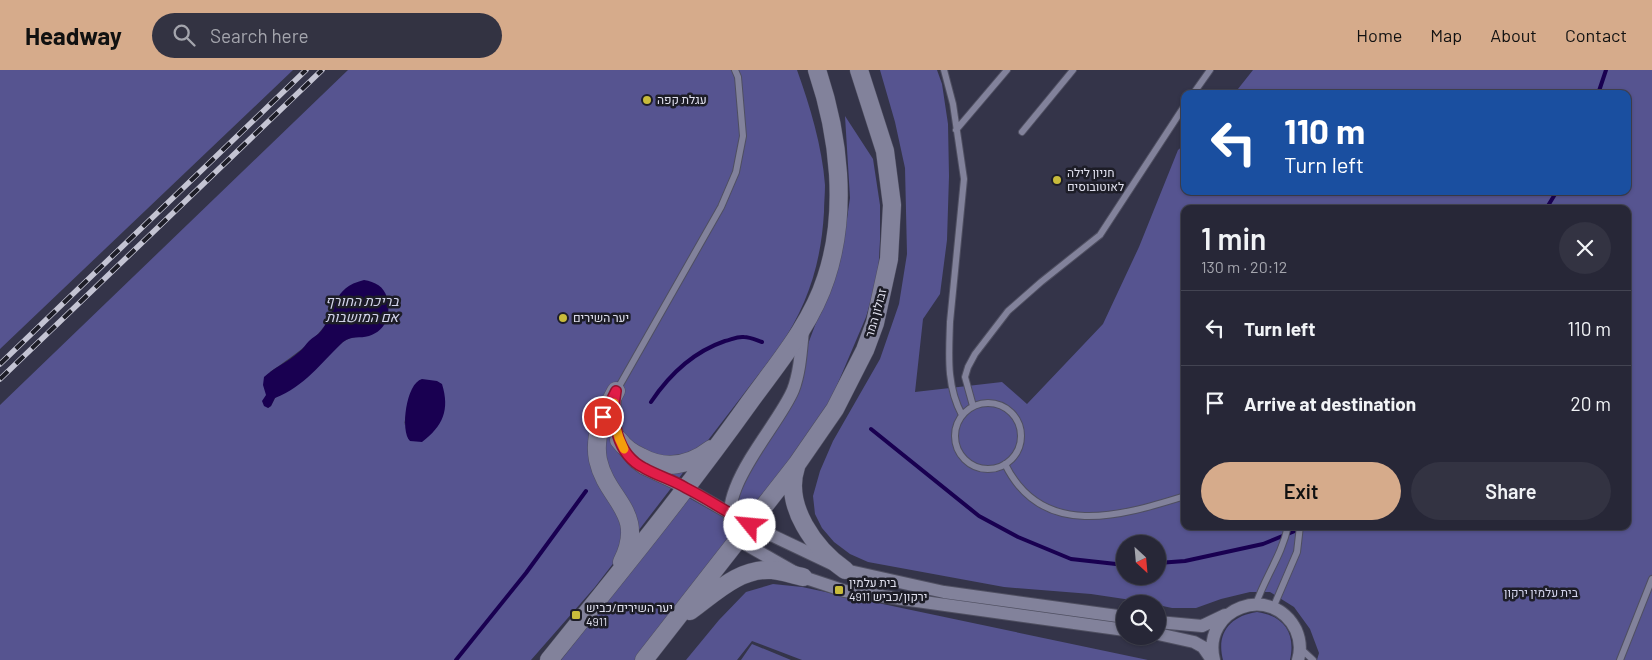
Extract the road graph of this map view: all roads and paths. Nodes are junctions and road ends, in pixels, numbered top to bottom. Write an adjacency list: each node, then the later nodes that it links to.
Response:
1 (735, 70): 13 (lane)
2 (817, 70): 12 (main road)
3 (859, 70): 18 (main road, זבולון המר)
4 (944, 70): 10 (lane)
5 (1006, 70): 10 (lane)
6 (1073, 70): 11 (lane)
7 (1210, 70): 8 (lane)
8 (1196, 90)
9 (1181, 111): 14 (lane)
10 (956, 130): 15 (lane)
11 (1022, 132)
12 (803, 328): 16 (main road); 22 (street)
13 (616, 391): 17 (street); 30 (main road)
14 (973, 406): 15 (lane); 19 (lane)
15 (962, 416): 19 (lane)
16 (726, 435): 17 (main road); 20 (main road)
17 (619, 440): 20 (street)
18 (797, 464): 23 (main road, זבולון המר); 27 (main road)
19 (1005, 464): 21 (lane)
20 (686, 488): 22 (street); 30 (main road)
21 (1181, 497)
22 (730, 515): 23 (street); 26 (street)
23 (750, 525): 26 (main road, זבולון המר); 27 (street)
24 (1287, 530): 31 (lane)
25 (1300, 530): 32 (lane)
26 (738, 540): 28 (street); 38 (main road, זבולון המר)
27 (845, 570): 34 (street)
28 (803, 577): 36 (street); 38 (main road)
29 (1652, 579): 44 (lane)
30 (612, 582): 40 (main road)
31 (1256, 604): 32 (street); 33 (street)
32 (1273, 608): 39 (street)
33 (1230, 613): 35 (street); 42 (street)
34 (1116, 616)
35 (1166, 623)
36 (1116, 629)
37 (1166, 636): 42 (street)
38 (662, 637): 41 (main road)
39 (1299, 654): 43 (lane)
40 (549, 660)
41 (644, 660)
42 (1213, 660)
43 (1313, 660)
44 (1620, 660)

